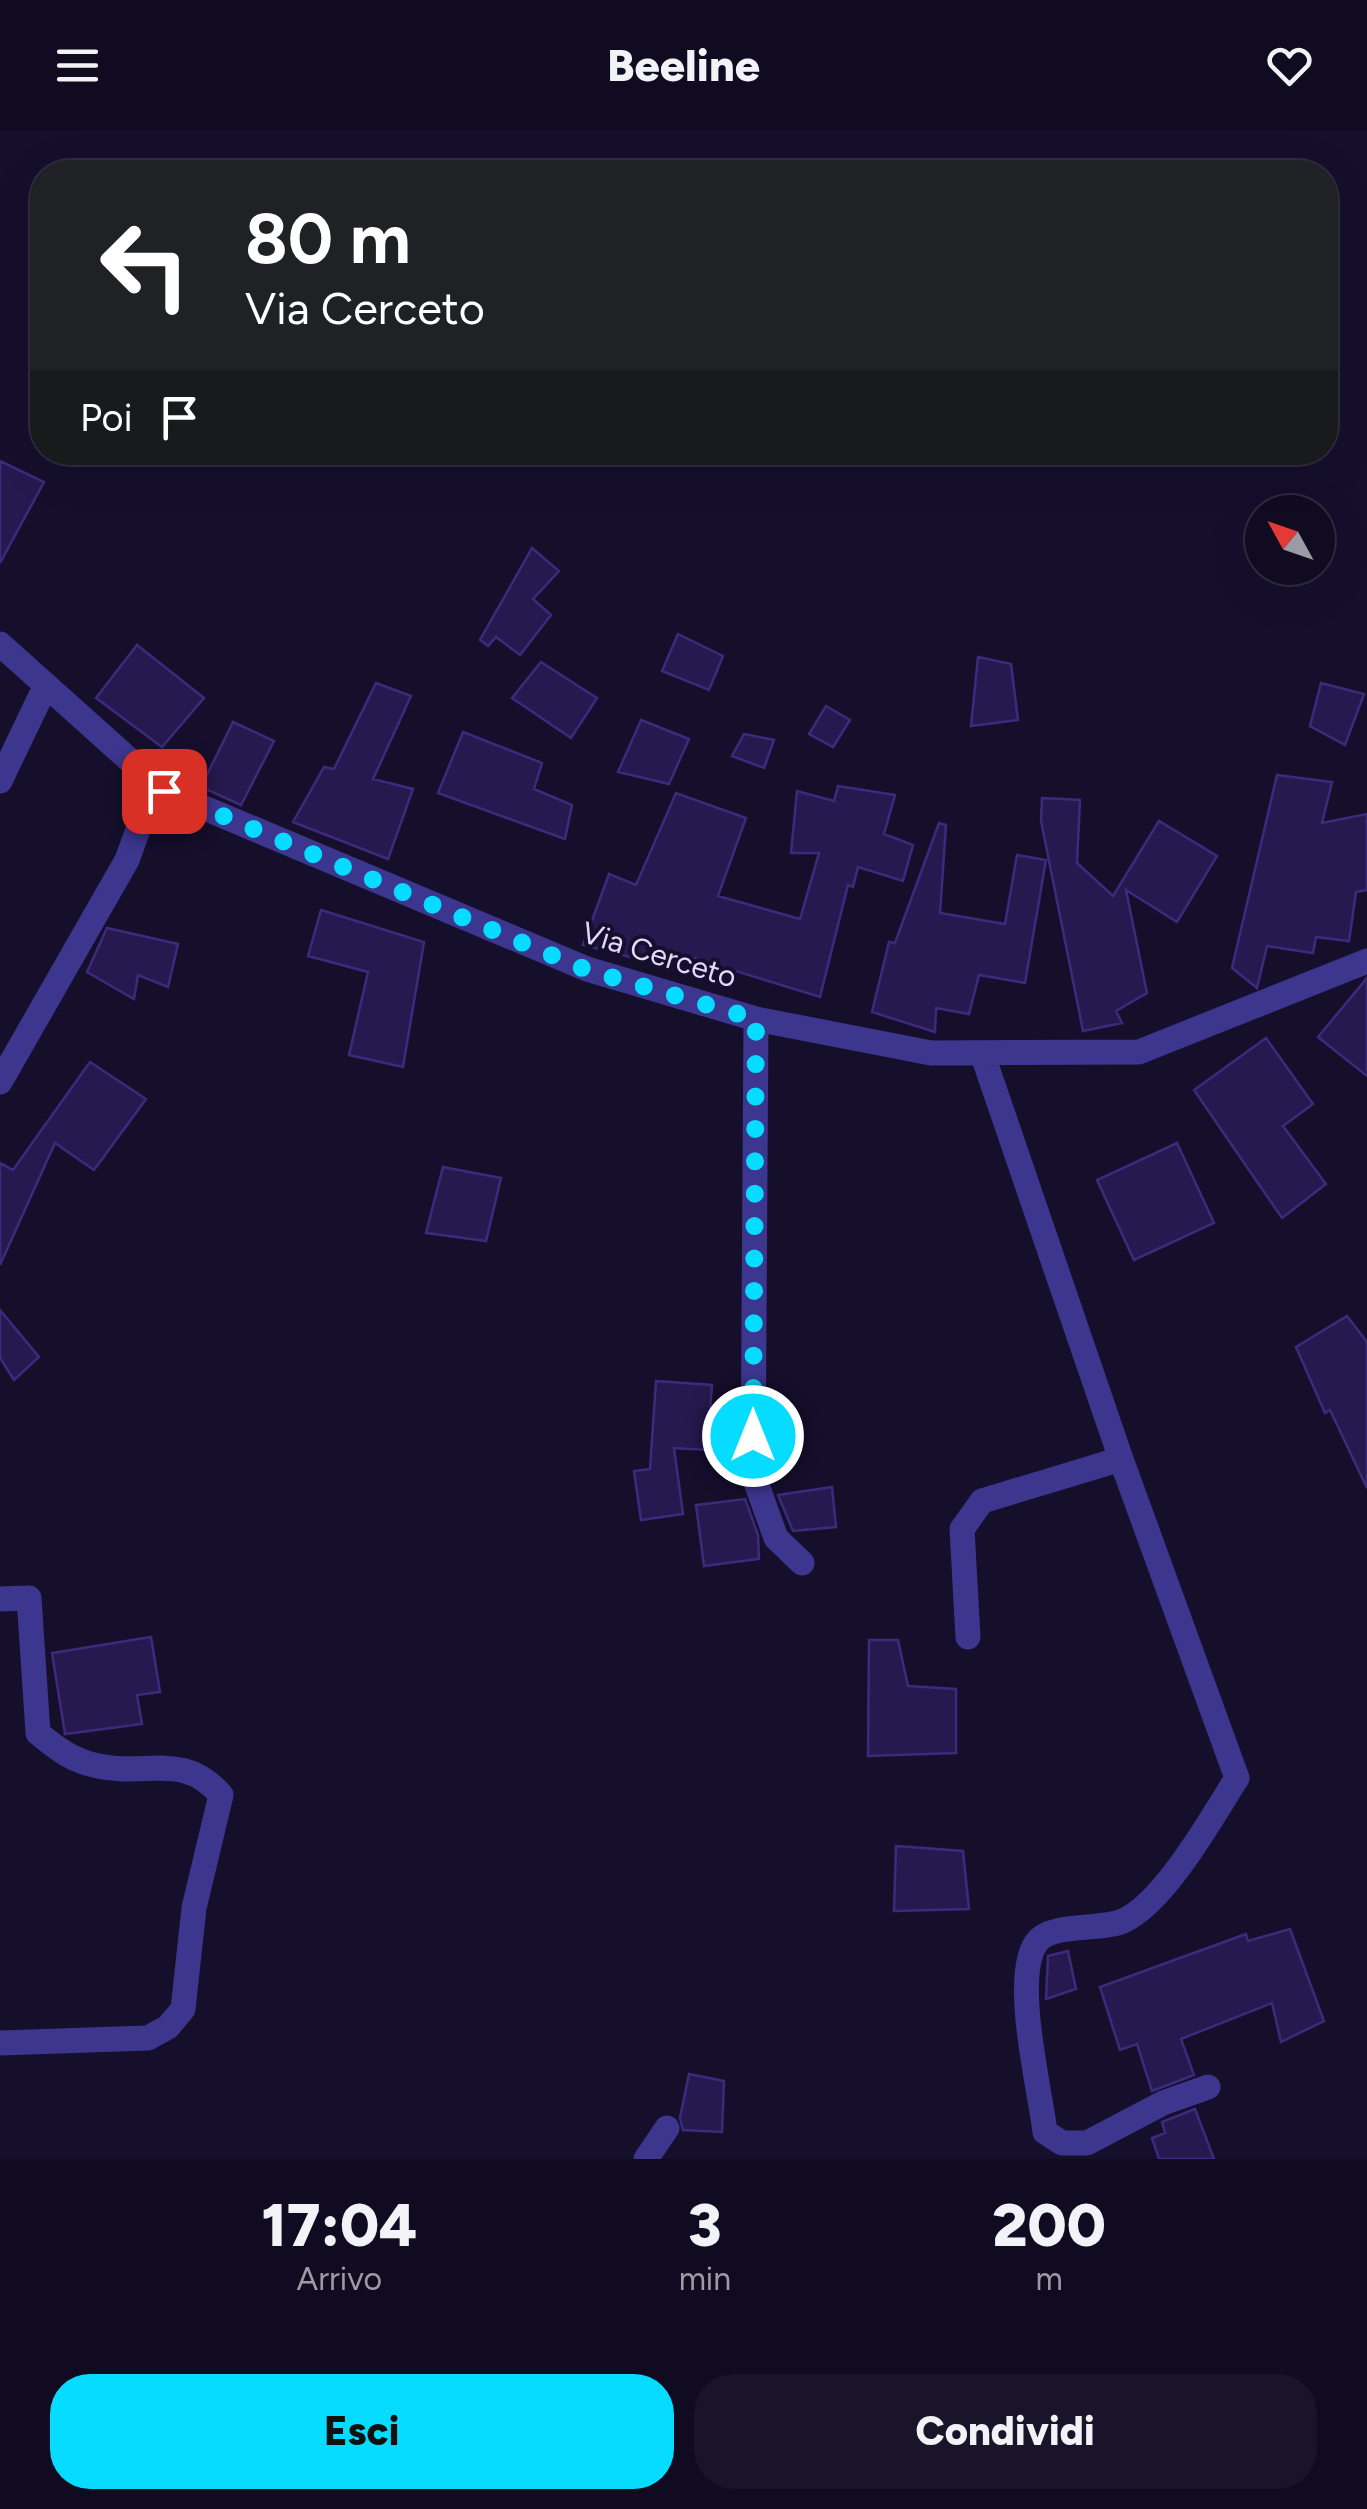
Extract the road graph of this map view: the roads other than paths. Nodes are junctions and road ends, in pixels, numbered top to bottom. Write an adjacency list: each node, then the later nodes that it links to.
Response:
1 (0, 644): 2 (street, Via Cerceto)
2 (46, 686): 3 (street); 4 (street, Via Cerceto)
3 (0, 781)
4 (154, 783): 6 (street, Via Cerceto); 8 (street)
5 (1367, 960): 7 (street, Via Cerceto)
6 (756, 1019): 7 (street, Via Cerceto); 10 (street)
7 (982, 1053): 9 (street)
8 (0, 1082)
9 (1121, 1459): 12 (street); 14 (street)
10 (802, 1564)
11 (0, 1599): 13 (street)
12 (968, 1637)
13 (0, 2044)
14 (1208, 2086)
15 (667, 2128): 16 (street)
16 (646, 2159)

